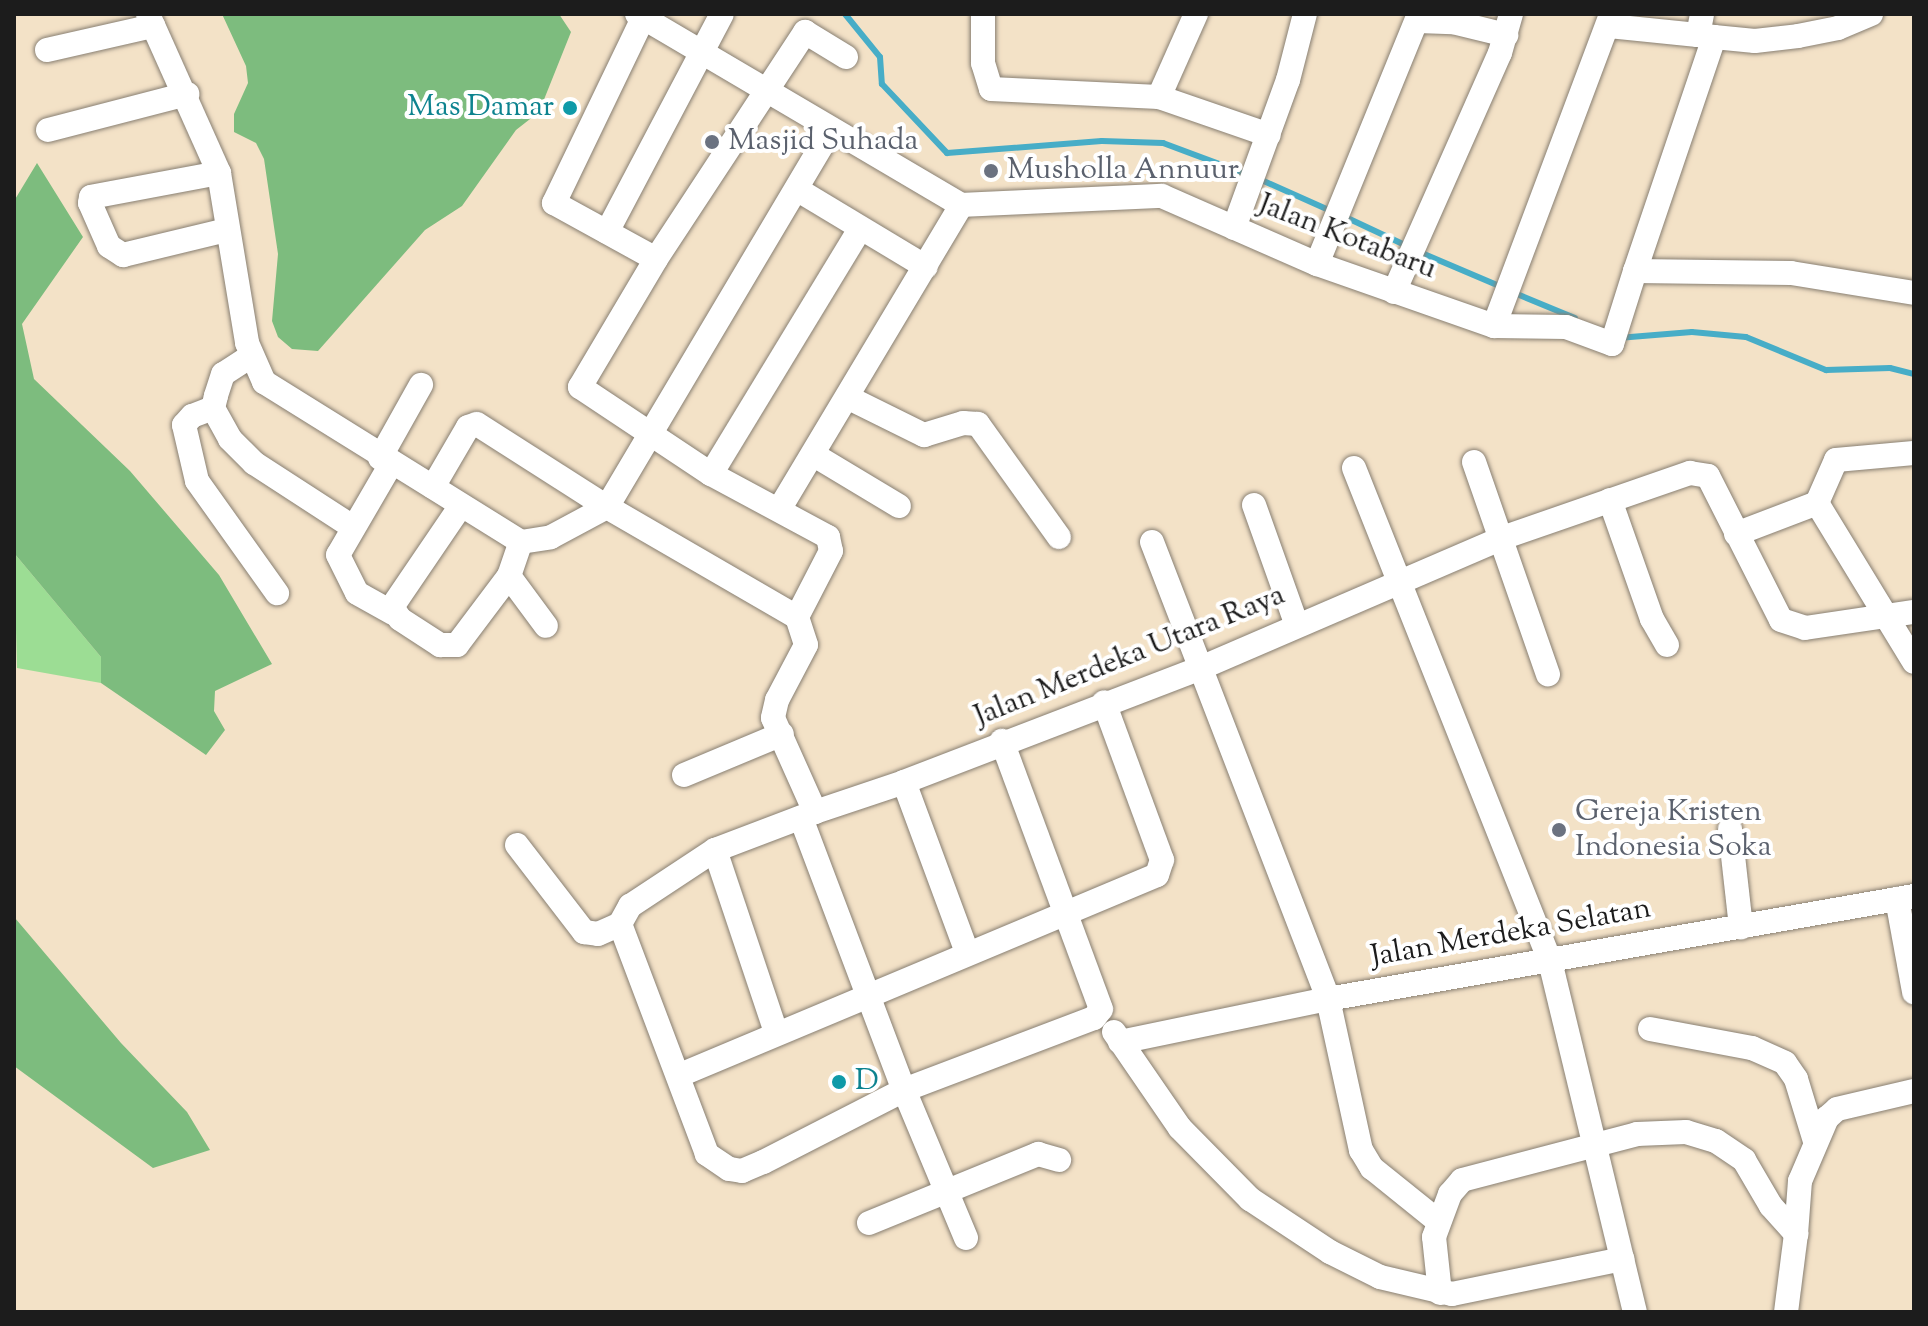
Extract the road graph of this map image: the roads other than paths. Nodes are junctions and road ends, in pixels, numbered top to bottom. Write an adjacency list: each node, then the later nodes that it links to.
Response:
1 (722, 14): 13 (street)
2 (983, 14): 17 (street)
3 (1196, 14): 17 (street)
4 (1305, 14): 20 (street)
5 (1871, 14): 11 (street)
6 (641, 15): 13 (street); 27 (street)
7 (1418, 18): 10 (street); 29 (street)
8 (151, 20): 12 (street); 16 (street)
9 (1610, 20): 11 (street); 34 (street)
10 (1508, 25): 32 (street)
11 (1705, 29): 31 (street, Jalan Kotabaru)
12 (47, 50)
13 (699, 51): 15 (street); 27 (street)
14 (846, 57): 15 (street)
15 (767, 92): 19 (street); 28 (street)
16 (187, 94): 18 (street); 21 (street)
17 (1159, 97): 20 (street)
18 (48, 130)
19 (831, 130): 22 (street); 23 (street)
20 (1269, 135): 24 (street)
21 (219, 173): 26 (street); 26 (street)
22 (798, 190): 25 (street); 39 (street)
23 (961, 205): 24 (street, Jalan Kotabaru); 30 (street)
24 (1234, 228): 29 (street, Jalan Kotabaru)
25 (860, 229): 30 (street); 45 (street)
26 (226, 230): 35 (street)
27 (607, 232): 28 (street)
28 (656, 259): 39 (street)
29 (1317, 264): 32 (street, Jalan Kotabaru)
30 (926, 267): 37 (street)
31 (1635, 271): 33 (street); 34 (street, Jalan Kotabaru)
32 (1394, 292): 34 (street, Jalan Kotabaru)
33 (1914, 293)
34 (1494, 326)
35 (251, 356): 38 (street); 42 (street)
36 (421, 385): 42 (street)
37 (849, 398): 41 (street); 56 (street)
38 (213, 408): 54 (street); 62 (street)
39 (648, 436): 45 (street); 52 (street)
40 (1914, 453): 48 (street)
41 (814, 455): 50 (street); 53 (street)
42 (385, 461): 46 (street); 54 (street)
43 (1474, 462): 57 (street)
44 (1354, 468): 61 (street)
45 (711, 474): 53 (street)
46 (433, 487): 51 (street); 52 (street)
47 (1610, 500): 55 (street, Jalan Merdeka Utara Raya); 57 (street, Jalan Merdeka Utara Raya); 69 (street)
48 (1817, 503): 55 (street); 66 (street)
49 (1254, 505): 68 (street)
50 (899, 506)
51 (460, 507): 58 (street); 64 (street)
52 (607, 507): 58 (street); 65 (street)
53 (780, 508): 65 (street)
54 (351, 526): 64 (street)
55 (1736, 534): 66 (street, Jalan Merdeka Utara Raya)
56 (1059, 537)
57 (1502, 538): 61 (street, Jalan Merdeka Utara Raya); 72 (street)
58 (521, 542): 60 (street)
59 (1152, 542): 71 (street)
60 (509, 576): 64 (street); 67 (street)
61 (1400, 582): 68 (street, Jalan Merdeka Utara Raya); 87 (street)
62 (277, 593)
63 (1914, 612): 66 (street, Jalan Merdeka Utara Raya)
64 (393, 613)
65 (797, 617): 74 (street)
66 (1887, 618): 70 (street)
67 (546, 626)
68 (1297, 626): 71 (street, Jalan Merdeka Utara Raya)
69 (1667, 645)
70 (1914, 662)
71 (1203, 667): 73 (street, Jalan Merdeka Utara Raya); 90 (street)
72 (1548, 675)
73 (1104, 702): 75 (street, Jalan Merdeka Utara Raya); 83 (street)
74 (782, 734): 76 (street); 78 (street)
75 (1002, 741): 77 (street, Jalan Merdeka Utara Raya); 83 (street)
76 (684, 775)
77 (904, 782): 78 (street, Jalan Merdeka Utara Raya); 86 (street)
78 (808, 815): 81 (street, Jalan Merdeka Utara Raya); 89 (street)
79 (1730, 829): 85 (street)
80 (517, 845): 84 (street)
81 (715, 850): 84 (street, Jalan Merdeka Utara Raya); 93 (street)
82 (1905, 897): 85 (street, Jalan Merdeka Selatan); 88 (street)
83 (1066, 911): 86 (street); 91 (street)
84 (620, 924): 94 (street)
85 (1741, 927): 87 (street, Jalan Merdeka Selatan)
86 (967, 952): 89 (street)
87 (1550, 961): 90 (street, Jalan Merdeka Selatan); 98 (street)
88 (1914, 992)
89 (869, 993): 93 (street); 95 (street)
90 (1328, 999): 91 (street, Jalan Merdeka Selatan); 101 (street)
91 (1111, 1026): 95 (street, Jalan Merdeka Selatan); 106 (street)
92 (1650, 1029): 97 (street)
93 (776, 1032): 94 (street)
94 (680, 1075): 95 (street, Jalan Merdeka Selatan)
95 (904, 1090): 100 (street)
96 (1914, 1091): 97 (street)
97 (1815, 1141): 103 (street)
98 (1595, 1145): 101 (street); 103 (street); 105 (street)
99 (1059, 1160): 100 (street)
100 (944, 1189): 102 (street); 104 (street)
101 (1438, 1221): 106 (street)
102 (869, 1223)
103 (1796, 1234): 108 (street)
104 (966, 1238)
105 (1622, 1259): 106 (street); 107 (street)
106 (1449, 1300)
107 (1635, 1312)
108 (1787, 1312)

